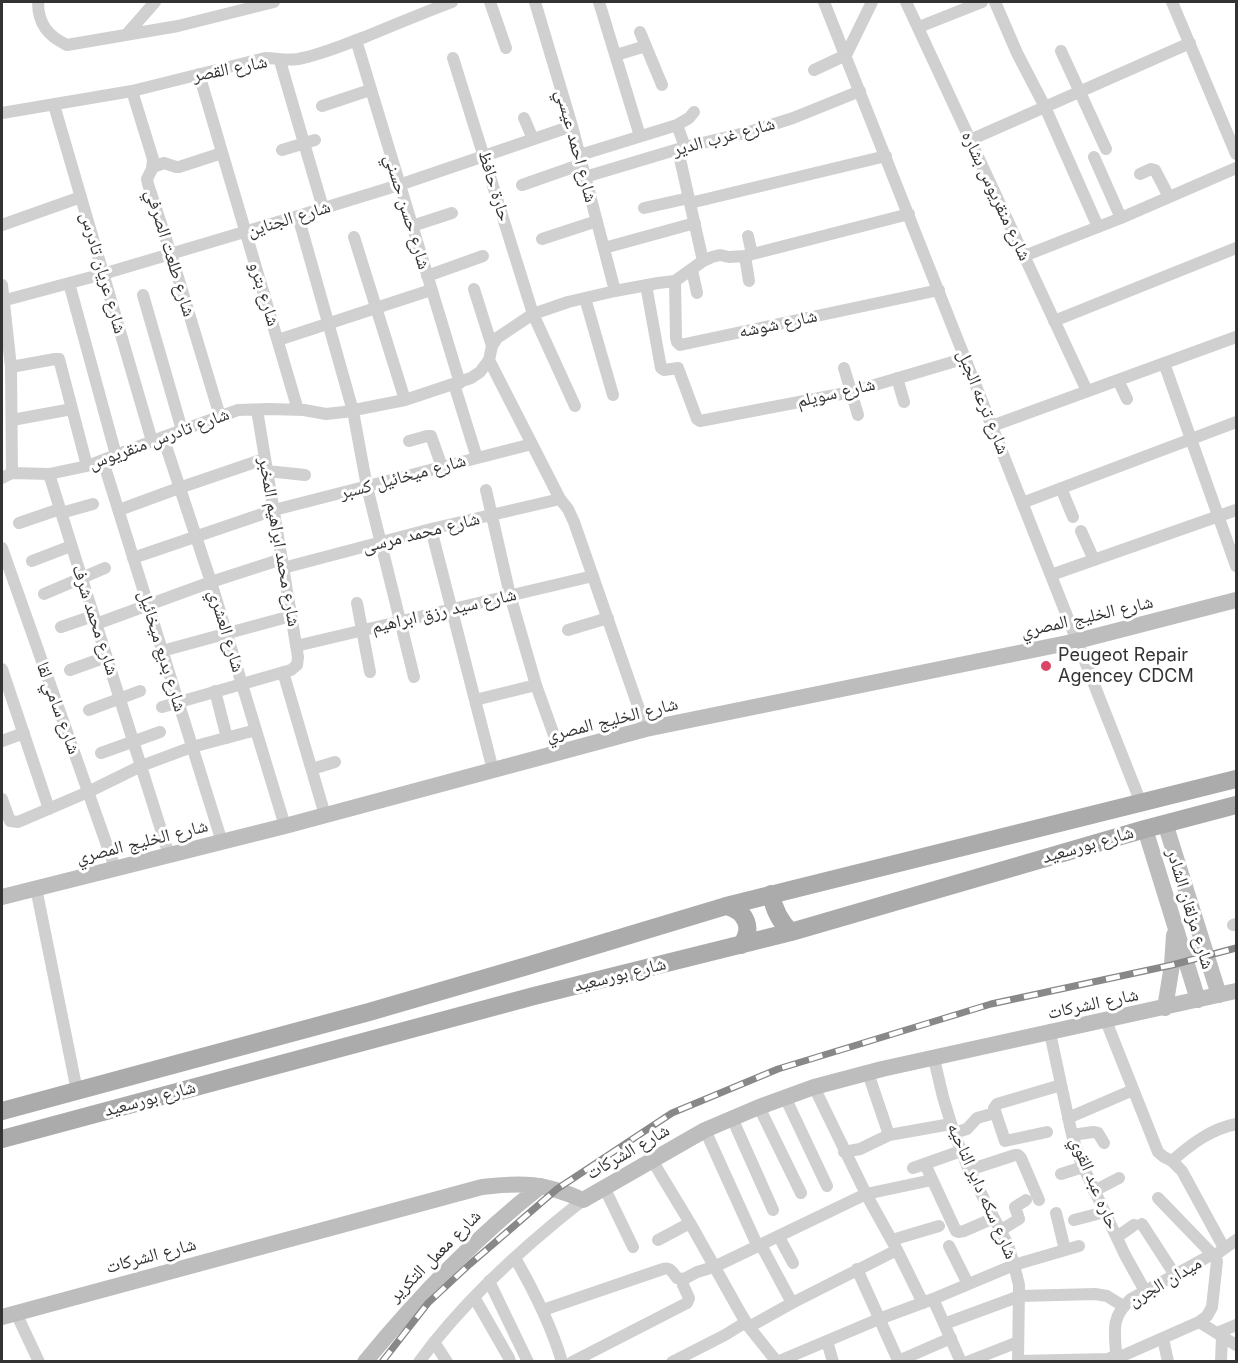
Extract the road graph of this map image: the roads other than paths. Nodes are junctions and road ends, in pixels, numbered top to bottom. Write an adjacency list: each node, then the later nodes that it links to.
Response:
1 (38, 2): 16 (street)
2 (154, 2): 16 (street)
3 (274, 2): 16 (street)
4 (452, 2): 17 (street, شارع القصر)
5 (490, 2): 20 (street)
6 (535, 2): 40 (street, شارع احمد عيسي)
7 (599, 2): 22 (street)
8 (824, 2): 23 (street, شارع ترعه الجبل)
9 (872, 2): 23 (street)
10 (906, 2): 14 (street, شارع منقريوس بشاره)
11 (982, 2): 14 (street)
12 (995, 2): 35 (street)
13 (1172, 2): 18 (street)
14 (918, 27): 43 (street, شارع منقريوس بشاره)
15 (640, 32): 19 (street)
16 (126, 35)
17 (356, 40): 25 (street, شارع القصر); 29 (street, شارع حسن حسني)
18 (1190, 43): 32 (street); 49 (street)
19 (646, 46): 22 (street); 28 (street)
20 (506, 48)
21 (1061, 51): 32 (street)
22 (616, 55): 41 (street)
23 (846, 56): 26 (street); 31 (street, شارع ترعه الجبل)
24 (453, 58): 50 (street, حارة حافظ)
25 (280, 61): 27 (street, شارع القصر); 44 (street)
26 (814, 70)
27 (199, 74): 30 (street, شارع القصر); 48 (street, شارع بترو)
28 (662, 85)
29 (370, 90): 34 (street); 57 (street, شارع حسن حسني)
30 (132, 91): 33 (street, شارع القصر); 54 (street, شارع طلعت الصرفي)
31 (860, 91): 45 (street, شارع غرب الدير); 51 (street, شارع ترعه الجبل)
32 (1080, 92): 35 (street); 46 (street)
33 (54, 105): 37 (street, شارع القصر); 59 (street, شارع عريان تادرس)
34 (321, 106)
35 (1045, 107): 43 (street); 72 (street)
36 (694, 112): 39 (street)
37 (2, 113)
38 (524, 118): 42 (street)
39 (677, 125): 41 (street); 45 (street)
40 (572, 126): 42 (street, شارع الجناين); 53 (street, شارع احمد عيسي)
41 (640, 136): 53 (street)
42 (533, 140): 50 (street, شارع الجناين)
43 (970, 140): 82 (street, شارع منقريوس بشاره)
44 (309, 141): 47 (street); 62 (street)
45 (681, 148): 53 (street, شارع غرب الدير); 61 (street)
46 (1106, 148)
47 (282, 150)
48 (222, 153): 54 (street); 73 (street, شارع بترو)
49 (1236, 154)
50 (484, 156): 57 (street, شارع الجناين); 101 (street, حارة حافظ)
51 (886, 156): 61 (street); 65 (street, شارع ترعه الجبل)
52 (1094, 158): 67 (street)
53 (582, 166): 58 (street); 68 (street, شارع احمد عيسي)
54 (153, 167): 79 (street, شارع طلعت الصرفي)
55 (1236, 168): 60 (street)
56 (1140, 174): 60 (street)
57 (399, 185): 62 (street, شارع الجناين); 71 (street, شارع حسن حسني)
58 (522, 185)
59 (81, 197): 70 (street); 85 (street, شارع عريان تادرس)
60 (1169, 197): 67 (street)
61 (690, 200): 63 (street); 69 (street)
62 (323, 208): 66 (street, شارع الجناين)
63 (644, 208)
64 (452, 213): 71 (street)
65 (909, 214): 80 (street); 94 (street, شارع ترعه الجبل)
66 (298, 216): 73 (street, شارع الجناين); 103 (street)
67 (1121, 218): 72 (street)
68 (597, 221): 76 (street); 77 (street, شارع احمد عيسي)
69 (695, 223): 77 (street); 83 (street)
70 (2, 225)
71 (412, 226): 86 (street, شارع حسن حسني)
72 (1098, 227): 82 (street)
73 (245, 232): 79 (street, شارع الجناين); 105 (street, شارع بترو)
74 (748, 236): 80 (street)
75 (354, 237): 100 (street)
76 (542, 239)
77 (604, 248): 95 (street, شارع احمد عيسي)
78 (1236, 248): 102 (street)
79 (171, 254): 85 (street, شارع الجناين); 129 (street, شارع طلعت الصرفي)
80 (748, 255): 83 (street); 88 (street)
81 (483, 256): 86 (street)
82 (1024, 256): 102 (street, شارع منقريوس بشاره)
83 (703, 261): 84 (street)
84 (692, 270): 87 (street); 96 (street)
85 (103, 274): 89 (street, شارع الجناين); 134 (street, شارع عريان تادرس)
86 (427, 276): 93 (street, شارع حسن حسني)
87 (675, 281): 91 (street); 106 (street)
88 (749, 281)
89 (69, 283): 99 (street, شارع الجناين); 138 (street)
90 (2, 285): 99 (street)
91 (646, 285): 95 (street); 112 (street)
92 (474, 289): 107 (street)
93 (431, 290): 100 (street); 116 (street, شارع حسن حسني)
94 (939, 290): 106 (street, شارع شوشه); 108 (street, شارع ترعه الجبل)
95 (615, 291): 98 (street)
96 (697, 293)
97 (143, 296): 133 (street)
98 (585, 298): 101 (street); 119 (street)
99 (2, 300): 111 (street)
100 (376, 308): 103 (street); 121 (street)
101 (533, 314): 107 (street); 123 (street, حارة حافظ)
102 (1054, 321): 117 (street, شارع منقريوس بشاره)
103 (329, 324): 105 (street); 127 (street)
104 (1236, 337): 110 (street)
105 (278, 340): 126 (street, شارع بترو)
106 (680, 345): 112 (street)
107 (492, 346): 109 (street)
108 (966, 358): 114 (street, شارع سويلم); 132 (street, شارع ترعه الجبل)
109 (489, 360): 116 (street, شارع تادرس منقريوس); 137 (street)
110 (1164, 363): 115 (street); 135 (street)
111 (11, 367): 124 (street); 130 (street)
112 (678, 368): 118 (street, شارع سويلم)
113 (844, 368): 118 (street)
114 (897, 378): 118 (street, شارع سويلم); 122 (street)
115 (1118, 380): 117 (street); 120 (street)
116 (457, 384): 121 (street, شارع تادرس منقريوس); 139 (street, شارع حسن حسني)
117 (1087, 391): 132 (street)
118 (851, 392): 128 (street)
119 (613, 395)
120 (1127, 399)
121 (405, 400): 127 (street, شارع تادرس منقريوس)
122 (904, 402)
123 (575, 406)
124 (72, 409): 130 (street); 142 (street)
125 (257, 410): 126 (street, شارع تادرس منقريوس); 129 (street, شارع تادرس منقريوس); 141 (street, شارع محمد ابراهيم المخبر)
126 (298, 410): 127 (street, شارع تادرس منقريوس)
127 (353, 411): 147 (street)
128 (858, 415)
129 (220, 416): 133 (street, شارع تادرس منقريوس)
130 (12, 420): 146 (street)
131 (1236, 422): 135 (street)
132 (992, 426): 152 (street, شارع ترعه الجبل)
133 (182, 430): 134 (street, شارع تادرس منقريوس)
134 (158, 439): 138 (street, شارع تادرس منقريوس); 148 (street, شارع العشري)
135 (1191, 439): 149 (street); 159 (street)
136 (409, 441): 143 (street)
137 (532, 444): 139 (street, شارع ميخائيل كسبر); 151 (street)
138 (116, 455): 140 (street, شارع تادرس منقريوس)
139 (477, 458): 143 (street, شارع ميخائيل كسبر)
140 (103, 461): 142 (street, شارع تادرس منقريوس); 154 (street, شارع بديع ميخائيل)
141 (266, 465): 145 (street); 148 (street); 155 (street, شارع محمد ابراهيم المخبر)
142 (87, 466): 144 (street, شارع تادرس منقريوس)
143 (442, 467): 147 (street, شارع ميخائيل كسبر)
144 (49, 474): 146 (street, شارع تادرس منقريوس); 157 (street, شارع محمد شرف)
145 (305, 475)
146 (7, 476)
147 (367, 487): 155 (street, شارع ميخائيل كسبر); 165 (street)
148 (179, 488): 154 (street); 164 (street, شارع العشري)
149 (1061, 488): 152 (street); 160 (street)
150 (486, 490): 158 (street)
151 (560, 499): 158 (street, شارع محمد مرسى); 175 (street)
152 (1022, 503): 174 (street, شارع ترعه الجبل)
153 (93, 504): 157 (street)
154 (119, 510): 168 (street, شارع بديع ميخائيل)
155 (273, 510): 164 (street, شارع ميخائيل كسبر); 171 (street, شارع محمد ابراهيم المخبر)
156 (1236, 510): 159 (street)
157 (60, 511): 161 (street); 166 (street, شارع محمد شرف)
158 (492, 515): 162 (street, شارع محمد مرسى); 179 (street)
159 (1218, 516): 169 (street); 172 (street)
160 (1073, 517)
161 (19, 523)
162 (431, 529): 165 (street, شارع محمد مرسى); 183 (street)
163 (1081, 531): 169 (street)
164 (196, 536): 168 (street, شارع ميخائيل كسبر); 177 (street, شارع العشري)
165 (381, 543): 171 (street, شارع محمد مرسى); 187 (street)
166 (71, 546): 170 (street); 176 (street, شارع محمد شرف)
167 (2, 548): 225 (street, شارع سامي لقا)
168 (133, 558): 182 (street, شارع بديع ميخائيل)
169 (1094, 560): 174 (street)
170 (32, 561)
171 (282, 563): 177 (street, شارع محمد مرسى); 184 (street, شارع محمد ابراهيم المخبر)
172 (1236, 566)
173 (105, 568): 176 (street)
174 (1051, 575): 192 (street, شارع ترعه الجبل)
175 (593, 576): 179 (street, شارع سيد رزق ابراهيم); 185 (street)
176 (81, 579): 178 (street); 186 (street, شارع محمد شرف)
177 (211, 582): 182 (street, شارع محمد مرسى); 191 (street, شارع العشري)
178 (44, 594)
179 (510, 595): 183 (street, شارع سيد رزق ابراهيم); 202 (street)
180 (1236, 600): 192 (street, شارع الخليج المصري)
181 (357, 603): 189 (street)
182 (148, 604): 186 (street, شارع محمد مرسى); 194 (street, شارع بديع ميخائيل)
183 (452, 609): 187 (street, شارع سيد رزق ابراهيم); 206 (street)
184 (291, 616): 191 (street); 193 (street, شارع محمد ابراهيم المخبر)
185 (608, 618): 190 (street); 210 (street)
186 (95, 620): 188 (street, شارع محمد مرسى); 195 (street, شارع محمد شرف)
187 (400, 621): 189 (street, شارع سيد رزق ابراهيم); 200 (street)
188 (61, 627)
189 (363, 630): 193 (street, شارع سيد رزق ابراهيم); 199 (street)
190 (568, 630)
191 (226, 634): 194 (street); 201 (street, شارع العشري)
192 (1077, 641): 210 (street, شارع الخليج المصري); 227 (street, شارع ترعه الجبل)
193 (296, 646): 198 (street, شارع محمد ابراهيم المخبر)
194 (162, 651): 207 (street, شارع بديع ميخائيل)
195 (106, 657): 197 (street); 205 (street, شارع محمد شرف)
196 (2, 669): 213 (street)
197 (70, 670)
198 (287, 671): 201 (street); 222 (street)
199 (370, 672)
200 (414, 677)
201 (242, 684): 204 (street); 211 (street, شارع العشري)
202 (536, 685): 206 (street); 218 (street)
203 (140, 691): 205 (street)
204 (215, 691): 207 (street); 214 (street)
205 (119, 698): 209 (street); 216 (street, شارع محمد شرف)
206 (475, 700): 223 (street)
207 (178, 701): 208 (street); 217 (street, شارع بديع ميخائيل)
208 (162, 707)
209 (89, 710)
210 (646, 729): 218 (street, شارع الخليج المصري)
211 (256, 730): 214 (street); 232 (street, شارع العشري)
212 (160, 732): 216 (street)
213 (24, 733): 215 (street); 229 (street)
214 (227, 738): 217 (street)
215 (2, 741)
216 (133, 741): 219 (street); 221 (street, شارع محمد شرف)
217 (192, 747): 221 (street); 234 (street, شارع بديع ميخائيل)
218 (560, 752): 223 (street, شارع الخليج المصري)
219 (101, 753)
220 (335, 762): 222 (street)
221 (141, 766): 225 (street); 235 (street, شارع محمد شرف)
222 (312, 769): 230 (street)
223 (493, 770): 230 (street, شارع الخليج المصري)
224 (1236, 779): 227 (main road, شارع بورسعيد)
225 (88, 792): 229 (street); 236 (street, شارع سامي لقا)
226 (2, 800): 229 (street)
227 (1141, 803): 240 (main road, شارع بورسعيد)
228 (1236, 805): 231 (main road, شارع بورسعيد)
229 (49, 809)
230 (326, 815): 232 (street, شارع الخليج المصري)
231 (1165, 823): 233 (main road, شارع بورسعيد); 237 (street, شارع مزلقان الشادر)
232 (285, 826): 234 (street, شارع الخليج المصري)
233 (1145, 829): 238 (street, شارع مزلقان الشادر); 244 (main road, شارع بورسعيد)
234 (222, 842): 235 (street, شارع الخليج المصري)
235 (169, 855): 236 (street, شارع الخليج المصري)
236 (115, 868): 239 (street, شارع الخليج المصري)
237 (1184, 882): 238 (street); 248 (street, شارع مزلقان الشادر)
238 (1163, 887): 243 (street, شارع مزلقان الشادر)
239 (36, 888): 241 (street, شارع الخليج المصري); 259 (street)
240 (771, 894): 242 (main road, شارع بورسعيد); 244 (main road)
241 (2, 897)
242 (726, 906): 245 (main road); 246 (main road, شارع بورسعيد)
243 (1175, 925): 250 (street, شارع مزلقان الشادر); 251 (street)
244 (791, 932): 245 (main road, شارع بورسعيد)
245 (741, 945): 249 (main road, شارع بورسعيد)
246 (527, 966): 249 (main road); 259 (main road, شارع بورسعيد)
247 (1236, 991): 248 (street, شارع الشركات)
248 (1219, 995): 250 (street, شارع الشركات)
249 (534, 996): 272 (main road, شارع بورسعيد)
250 (1198, 1000): 251 (street, شارع الشركات)
251 (1165, 1008): 252 (street, شارع الشركات)
252 (1106, 1021): 253 (street, شارع الشركات); 258 (street)
253 (1050, 1033): 254 (street, شارع الشركات); 256 (street, حاره عبد القوي)
254 (934, 1059): 255 (street, شارع الشركات); 267 (street, شارع سكه داير الناحيه)
255 (868, 1073): 257 (street, شارع الشركات); 270 (street)
256 (1061, 1085): 263 (street); 265 (street, حاره عبد القوي)
257 (814, 1088): 260 (street, شارع الشركات); 276 (street)
258 (1133, 1090): 265 (street); 279 (street)
259 (77, 1091): 262 (main road, شارع بورسعيد)
260 (785, 1097): 261 (street, شارع الشركات); 286 (street)
261 (759, 1107): 264 (street, شارع الشركات); 289 (street)
262 (2, 1111)
263 (995, 1113): 267 (street); 273 (street)
264 (732, 1118): 268 (street, شارع الشركات); 295 (street)
265 (1068, 1118): 271 (street, حاره عبد القوي)
266 (1236, 1124): 279 (street)
267 (953, 1129): 270 (street); 275 (street, شارع سكه داير الناحيه)
268 (705, 1130): 278 (street, شارع الشركات); 308 (street)
269 (1047, 1132): 273 (street)
270 (889, 1135): 276 (street)
271 (1072, 1136): 274 (street); 280 (street, حاره عبد القوي)
272 (2, 1139)
273 (1009, 1141): 277 (street)
274 (1104, 1143)
275 (961, 1151): 281 (street, شارع سكه داير الناحيه); 284 (street)
276 (844, 1152): 290 (street)
277 (1015, 1155): 281 (street); 294 (street)
278 (652, 1160): 287 (street, شارع الشركات); 300 (street)
279 (1172, 1161): 312 (street)
280 (1083, 1167): 282 (street); 288 (street, حاره عبد القوي)
281 (969, 1170): 298 (street, شارع سكه داير الناحيه)
282 (1061, 1174)
283 (1119, 1179): 288 (street)
284 (932, 1180): 290 (street); 298 (street)
285 (541, 1186): 292 (street, شارع الشركات); 331 (street, شارع الشركات); 347 (street, شارع معمل التكرير)
286 (827, 1186)
287 (605, 1189): 292 (street, شارع الشركات); 311 (street)
288 (1094, 1191): 296 (street, حاره عبد القوي)
289 (801, 1193)
290 (866, 1194): 303 (street); 307 (street)
291 (1158, 1198): 314 (street)
292 (583, 1200): 315 (street)
293 (1026, 1200): 302 (street)
294 (1039, 1200)
295 (773, 1210)
296 (1105, 1212): 299 (street); 304 (street, حاره عبد القوي)
297 (1056, 1213): 313 (street)
298 (994, 1218): 302 (street, شارع سكه داير الناحيه)
299 (1074, 1220)
300 (690, 1223): 305 (street); 318 (street)
301 (939, 1226): 307 (street)
302 (1001, 1230): 317 (street, شارع سكه داير الناحيه)
303 (780, 1237): 308 (street); 316 (street)
304 (1117, 1237): 320 (street); 324 (street, حاره عبد القوي)
305 (658, 1240)
306 (1236, 1240): 312 (street)
307 (894, 1245): 319 (street); 327 (street)
308 (759, 1246): 318 (street); 328 (street)
309 (949, 1246): 323 (street)
310 (1080, 1246): 313 (street)
311 (633, 1248)
312 (1224, 1248): 314 (street)
313 (1065, 1250): 317 (street)
314 (1214, 1256): 320 (street, ميدان الجرن); 333 (street, ميدان الجرن)
315 (515, 1258): 322 (street); 330 (street)
316 (793, 1263)
317 (1014, 1265): 323 (street); 325 (street, شارع سكه داير الناحيه)
318 (714, 1267): 321 (street); 335 (street)
319 (857, 1269): 328 (street); 332 (street)
320 (1175, 1275): 324 (street, ميدان الجرن)
321 (684, 1279): 330 (street); 353 (street)
322 (489, 1281): 326 (street); 351 (street)
323 (968, 1284): 327 (street)
324 (1145, 1291): 329 (street, ميدان الجرن)
325 (1020, 1296): 329 (street); 334 (street); 342 (street, شارع سكه داير الناحيه)
326 (474, 1297): 341 (street); 350 (street)
327 (928, 1301): 332 (street); 334 (street)
328 (792, 1303): 335 (street)
329 (1123, 1306): 344 (street, ميدان الجرن)
330 (543, 1310): 352 (street)
331 (9, 1315): 346 (street)
332 (879, 1319): 338 (street); 340 (street)
333 (1199, 1322): 337 (street); 339 (street)
334 (944, 1324): 338 (street)
335 (748, 1325): 354 (street); 355 (street)
336 (1236, 1325): 337 (street)
337 (1219, 1334): 343 (street); 360 (street)
338 (951, 1338): 357 (street)
339 (1163, 1338): 344 (street); 359 (street)
340 (827, 1341): 355 (street); 356 (street)
341 (434, 1342): 348 (street); 349 (street)
342 (1018, 1342): 345 (street, شارع سكه داير الناحيه); 358 (street)
343 (1236, 1345)
344 (1118, 1357): 345 (street)
345 (1018, 1361)
346 (39, 1362)
347 (365, 1362)
348 (419, 1362)
349 (447, 1362)
350 (510, 1362)
351 (528, 1362)
352 (562, 1362)
353 (572, 1362)
354 (672, 1362)
355 (777, 1362)
356 (833, 1362)
357 (961, 1362)
358 (967, 1362)
359 (1168, 1362)
360 (1221, 1362)

